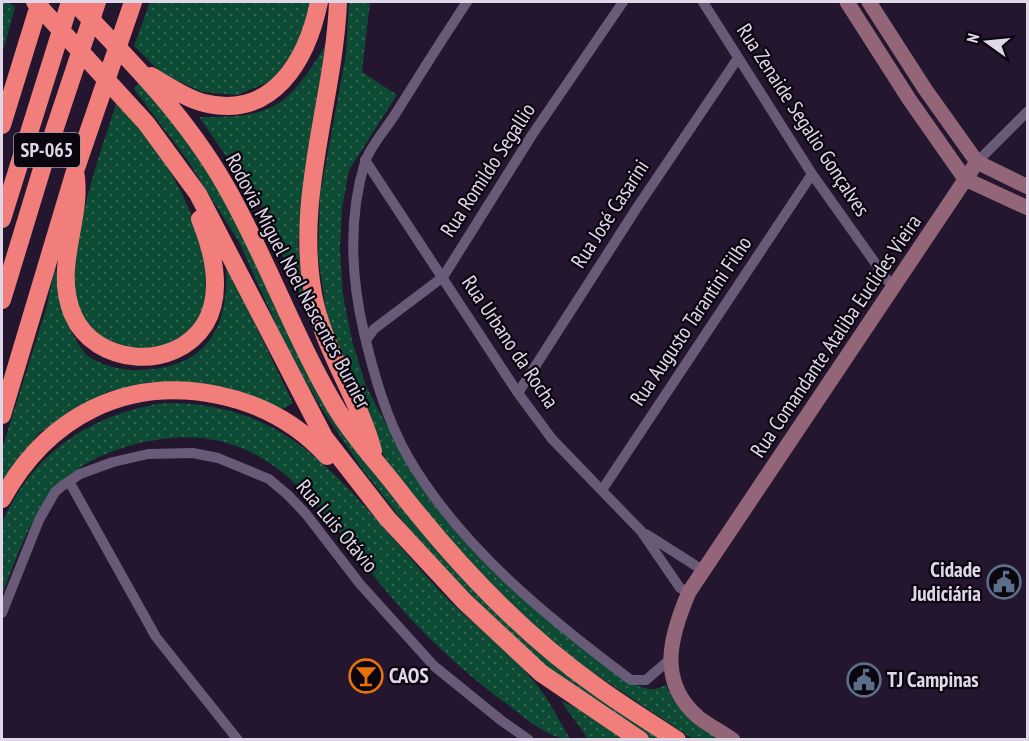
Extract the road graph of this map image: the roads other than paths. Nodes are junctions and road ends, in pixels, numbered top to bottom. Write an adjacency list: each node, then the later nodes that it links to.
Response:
1 (35, 2): 18 (highway)
2 (40, 2): 13 (highway, SP-065)
3 (72, 2): 15 (highway, Rodovia Miguel Noel Nascentes Burnier); 27 (highway, SP-065)
4 (97, 2): 30 (highway, SP-065)
5 (133, 2): 22 (highway, SP-065)
6 (319, 2): 15 (highway)
7 (338, 2): 34 (highway)
8 (467, 2): 20 (street)
9 (623, 2): 28 (street, Rua Romildo Segallio)
10 (703, 2): 14 (street, Rua Zenaide Segalio Gonçalves)
11 (847, 2): 24 (street)
12 (869, 2): 21 (street)
13 (25, 50): 16 (highway); 19 (highway, SP-065)
14 (738, 58): 23 (street, Rua Zenaide Segalio Gonçalves); 32 (street, Rua José Casarini)
15 (132, 63): 34 (highway, Rodovia Miguel Noel Nascentes Burnier)
16 (2, 92)
17 (1028, 111): 21 (street, Rua Comandante Ataliba Euclides Vieira)
18 (146, 123): 22 (highway); 38 (highway)
19 (2, 125)
20 (366, 160): 28 (street, Rua Urbano da Rocha); 31 (street)
21 (977, 162): 24 (street, Rua Comandante Ataliba Euclides Vieira); 25 (street)
22 (75, 171): 33 (highway, SP-065)
23 (812, 174): 29 (street, Rua Zenaide Segalio Gonçalves); 36 (street, Rua Augusto Tarantini Filho)
24 (965, 179): 26 (street); 29 (street, Rua Comandante Ataliba Euclides Vieira)
25 (1028, 187)
26 (1028, 208)
27 (2, 219)
28 (443, 277): 31 (street, Rua Romildo Segallio); 32 (street, Rua Urbano da Rocha)
29 (893, 288): 40 (street, Rua Comandante Ataliba Euclides Vieira)
30 (2, 300)
31 (366, 340): 43 (street)
32 (518, 393): 36 (street, Rua Urbano da Rocha)
33 (2, 415)
34 (376, 462): 47 (highway, Rodovia Miguel Noel Nascentes Burnier)
35 (70, 483): 42 (street, Rua Luis Otávio); 44 (street); 45 (street, Rua Luis Otávio)
36 (603, 490): 39 (street, Rua Urbano da Rocha)
37 (2, 499): 38 (highway)
38 (387, 518): 46 (highway)
39 (641, 531): 40 (street, Rua Urbano da Rocha); 41 (street, Rua Urbano da Rocha)
40 (704, 570): 41 (street, Rua Comandante Ataliba Euclides Vieira)
41 (689, 592): 43 (street, Rua Comandante Ataliba Euclides Vieira)
42 (2, 612)
43 (669, 660): 48 (street)
44 (238, 740)
45 (529, 740)
46 (640, 740)
47 (677, 740)
48 (733, 740)

